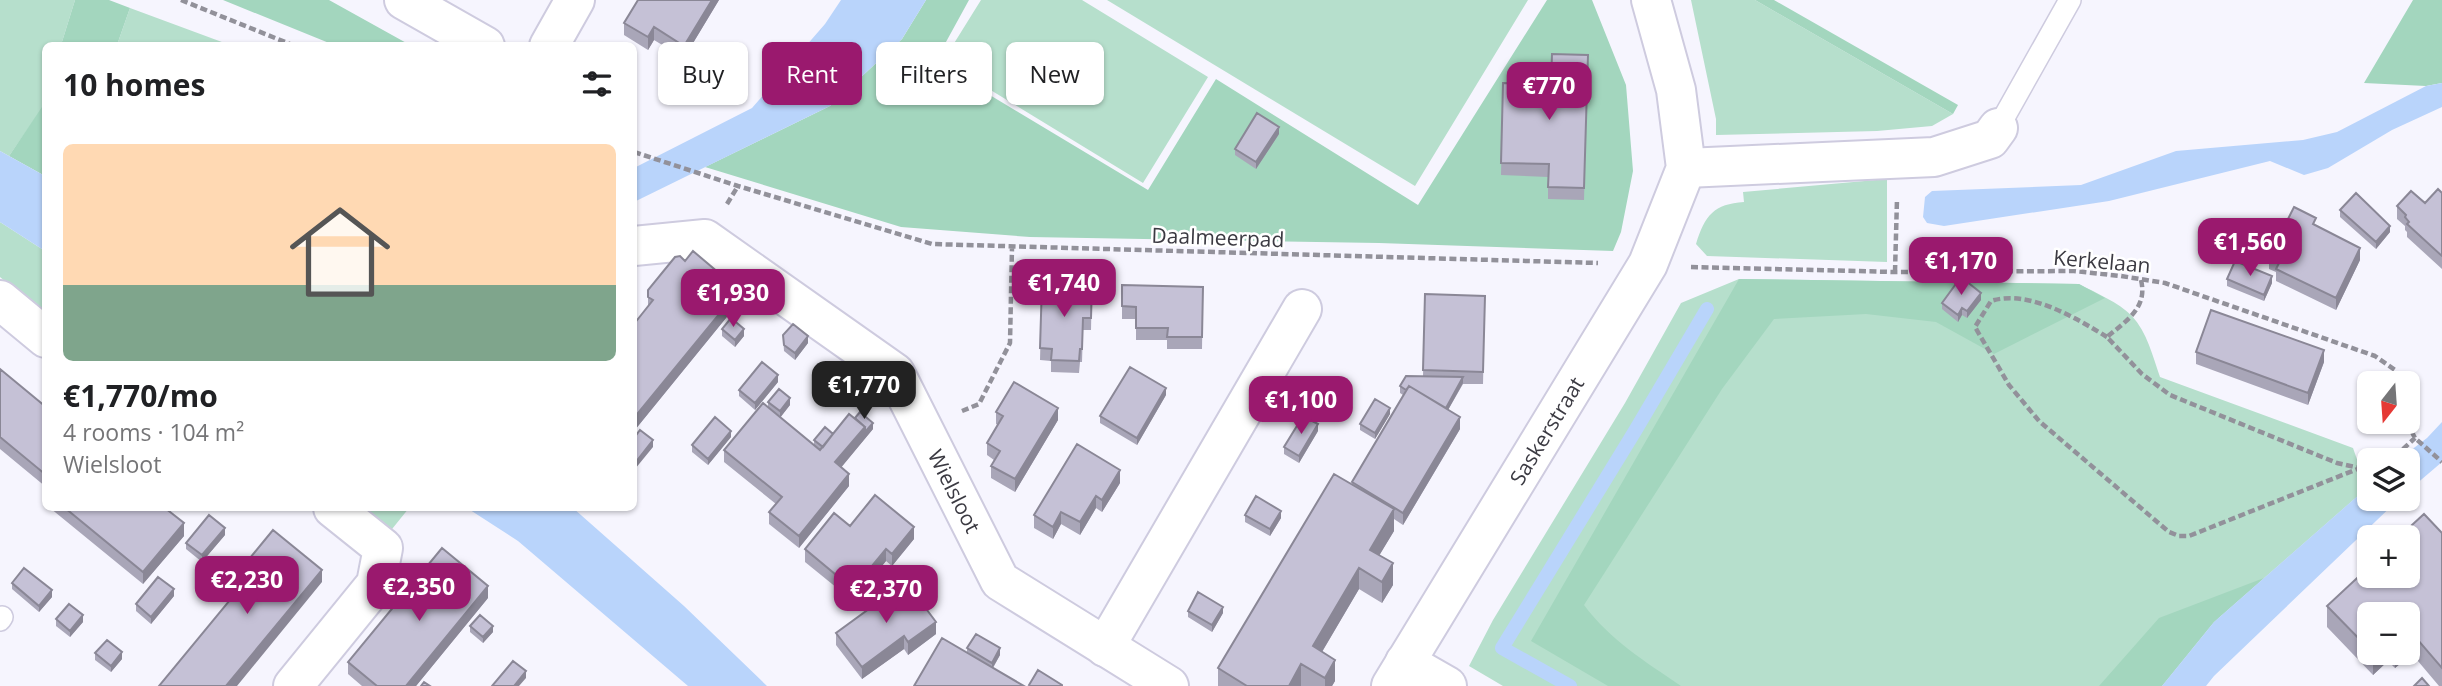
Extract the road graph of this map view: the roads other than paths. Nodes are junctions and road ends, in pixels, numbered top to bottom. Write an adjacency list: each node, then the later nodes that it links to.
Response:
1 (404, 0): 5 (street)
2 (575, 0): 6 (street)
3 (1651, 0): 8 (street, Saskerstraat)
4 (2070, 0): 7 (lane)
5 (478, 42)
6 (550, 42)
7 (1998, 128): 8 (street)
8 (1686, 168): 15 (street, Saskerstraat)
9 (637, 246): 14 (street, Wielsloot)
10 (0, 300): 12 (street)
11 (1302, 309): 14 (street)
12 (42, 335)
13 (336, 511): 16 (street)
14 (1105, 647): 17 (street, Wielsloot)
15 (1398, 674): 18 (street)
16 (293, 686)
17 (1169, 686)
18 (1447, 686)

